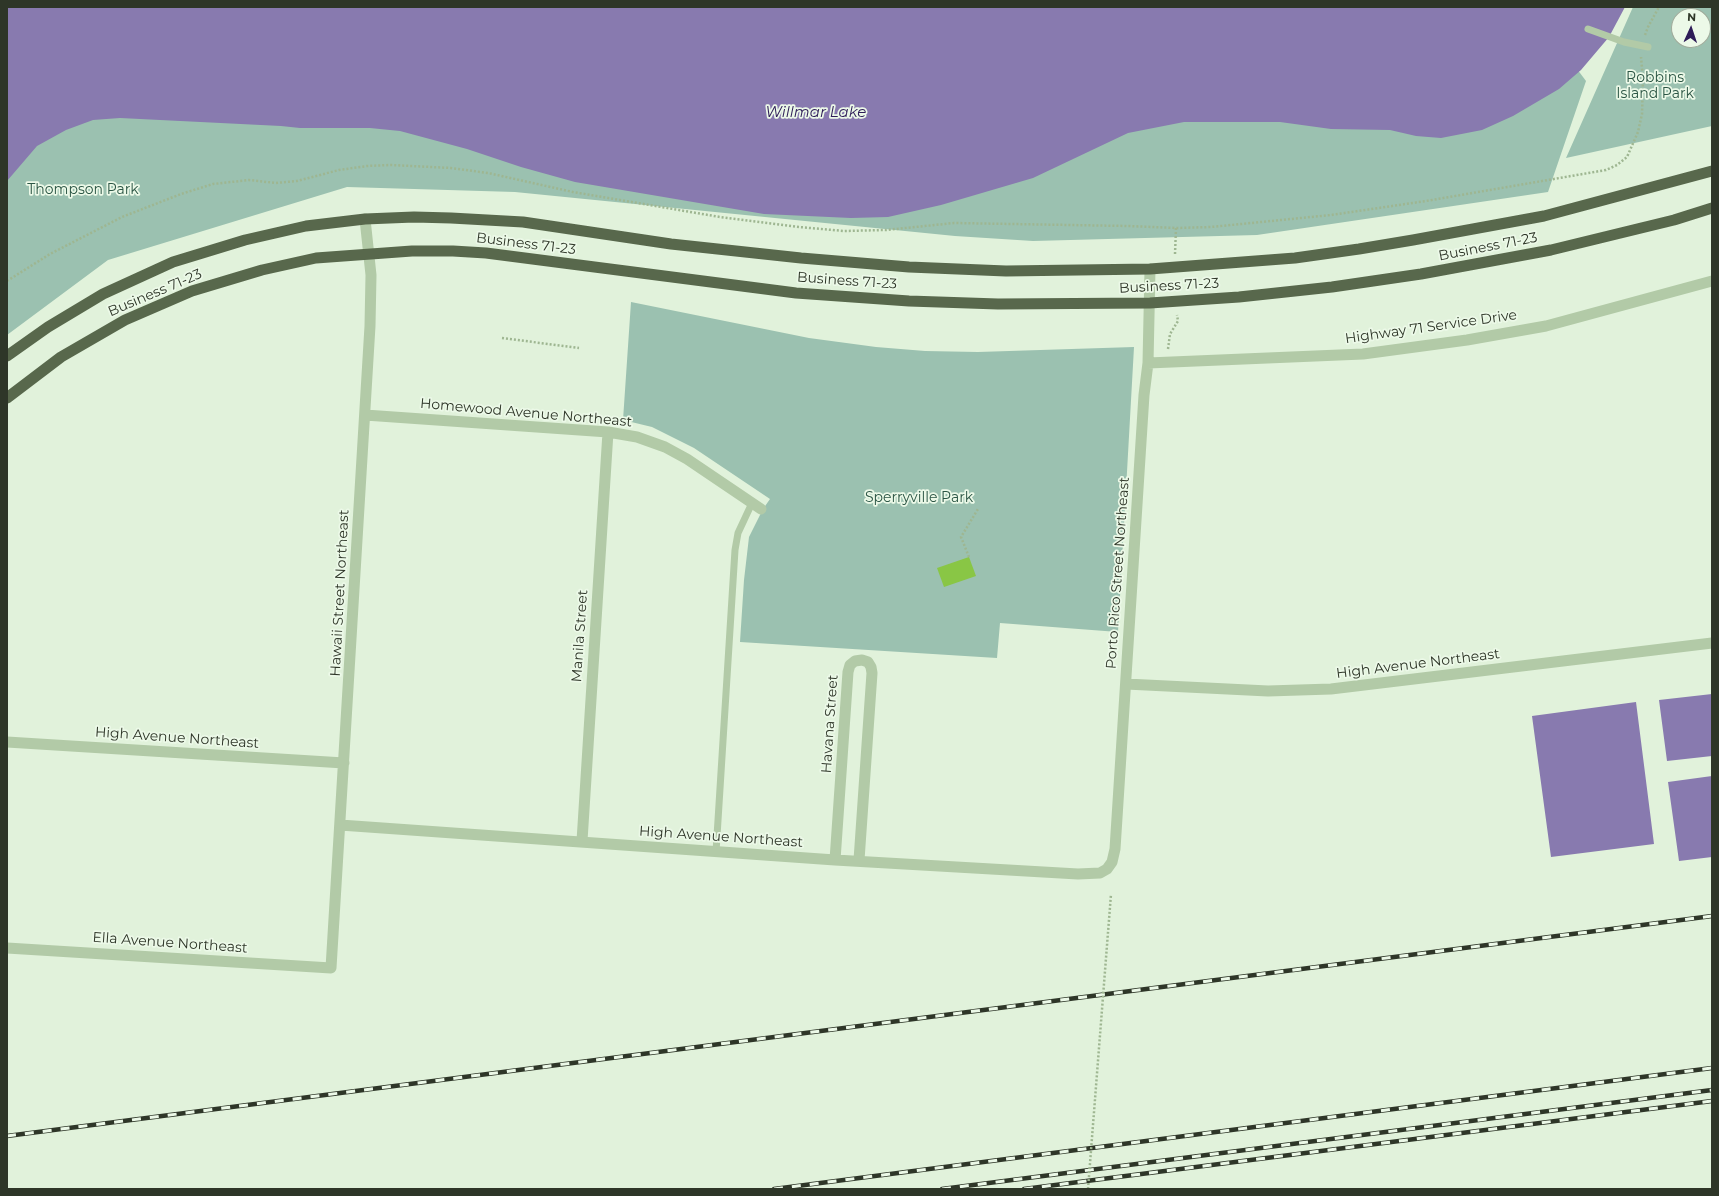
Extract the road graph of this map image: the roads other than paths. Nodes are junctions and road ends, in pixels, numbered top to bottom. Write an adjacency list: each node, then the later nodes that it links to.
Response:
1 (1588, 29): 2 (lane)
2 (1645, 47)
3 (1712, 171): 7 (highway, Business 71-23)
4 (1712, 208): 9 (highway, Business 71-23)
5 (365, 219): 6 (street, Hawaii Street Northeast); 7 (highway, Business 71-23); 10 (highway, Business 71-23)
6 (369, 254): 9 (highway, Business 71-23); 12 (highway, Business 71-23); 13 (street, Hawaii Street Northeast)
7 (1150, 269): 9 (street, Porto Rico Street Northeast)
8 (1712, 281): 11 (street, Highway 71 Service Drive)
9 (1150, 303): 11 (street, Porto Rico Street Northeast)
10 (7, 356)
11 (1148, 362): 17 (street, Porto Rico Street Northeast)
12 (7, 398)
13 (365, 415): 14 (street, Homewood Avenue Northeast); 19 (street, Hawaii Street Northeast)
14 (608, 432): 15 (street, Homewood Avenue Northeast); 21 (street, Manila Street)
15 (756, 506): 22 (lane)
16 (1712, 643): 17 (street, High Avenue Northeast)
17 (1126, 684): 25 (street, Porto Rico Street Northeast)
18 (7, 742): 19 (street, High Avenue Northeast)
19 (344, 763): 20 (street, Hawaii Street Northeast)
20 (340, 826): 21 (street, High Avenue Northeast); 27 (street, Hawaii Street Northeast)
21 (582, 841): 22 (street, High Avenue Northeast)
22 (716, 852): 23 (street, High Avenue Northeast)
23 (835, 860): 24 (street, High Avenue Northeast); 24 (street, Havana Street)
24 (859, 860): 25 (street, High Avenue Northeast)
25 (1100, 873)
26 (7, 948): 27 (street, Ella Avenue Northeast)
27 (331, 968)

